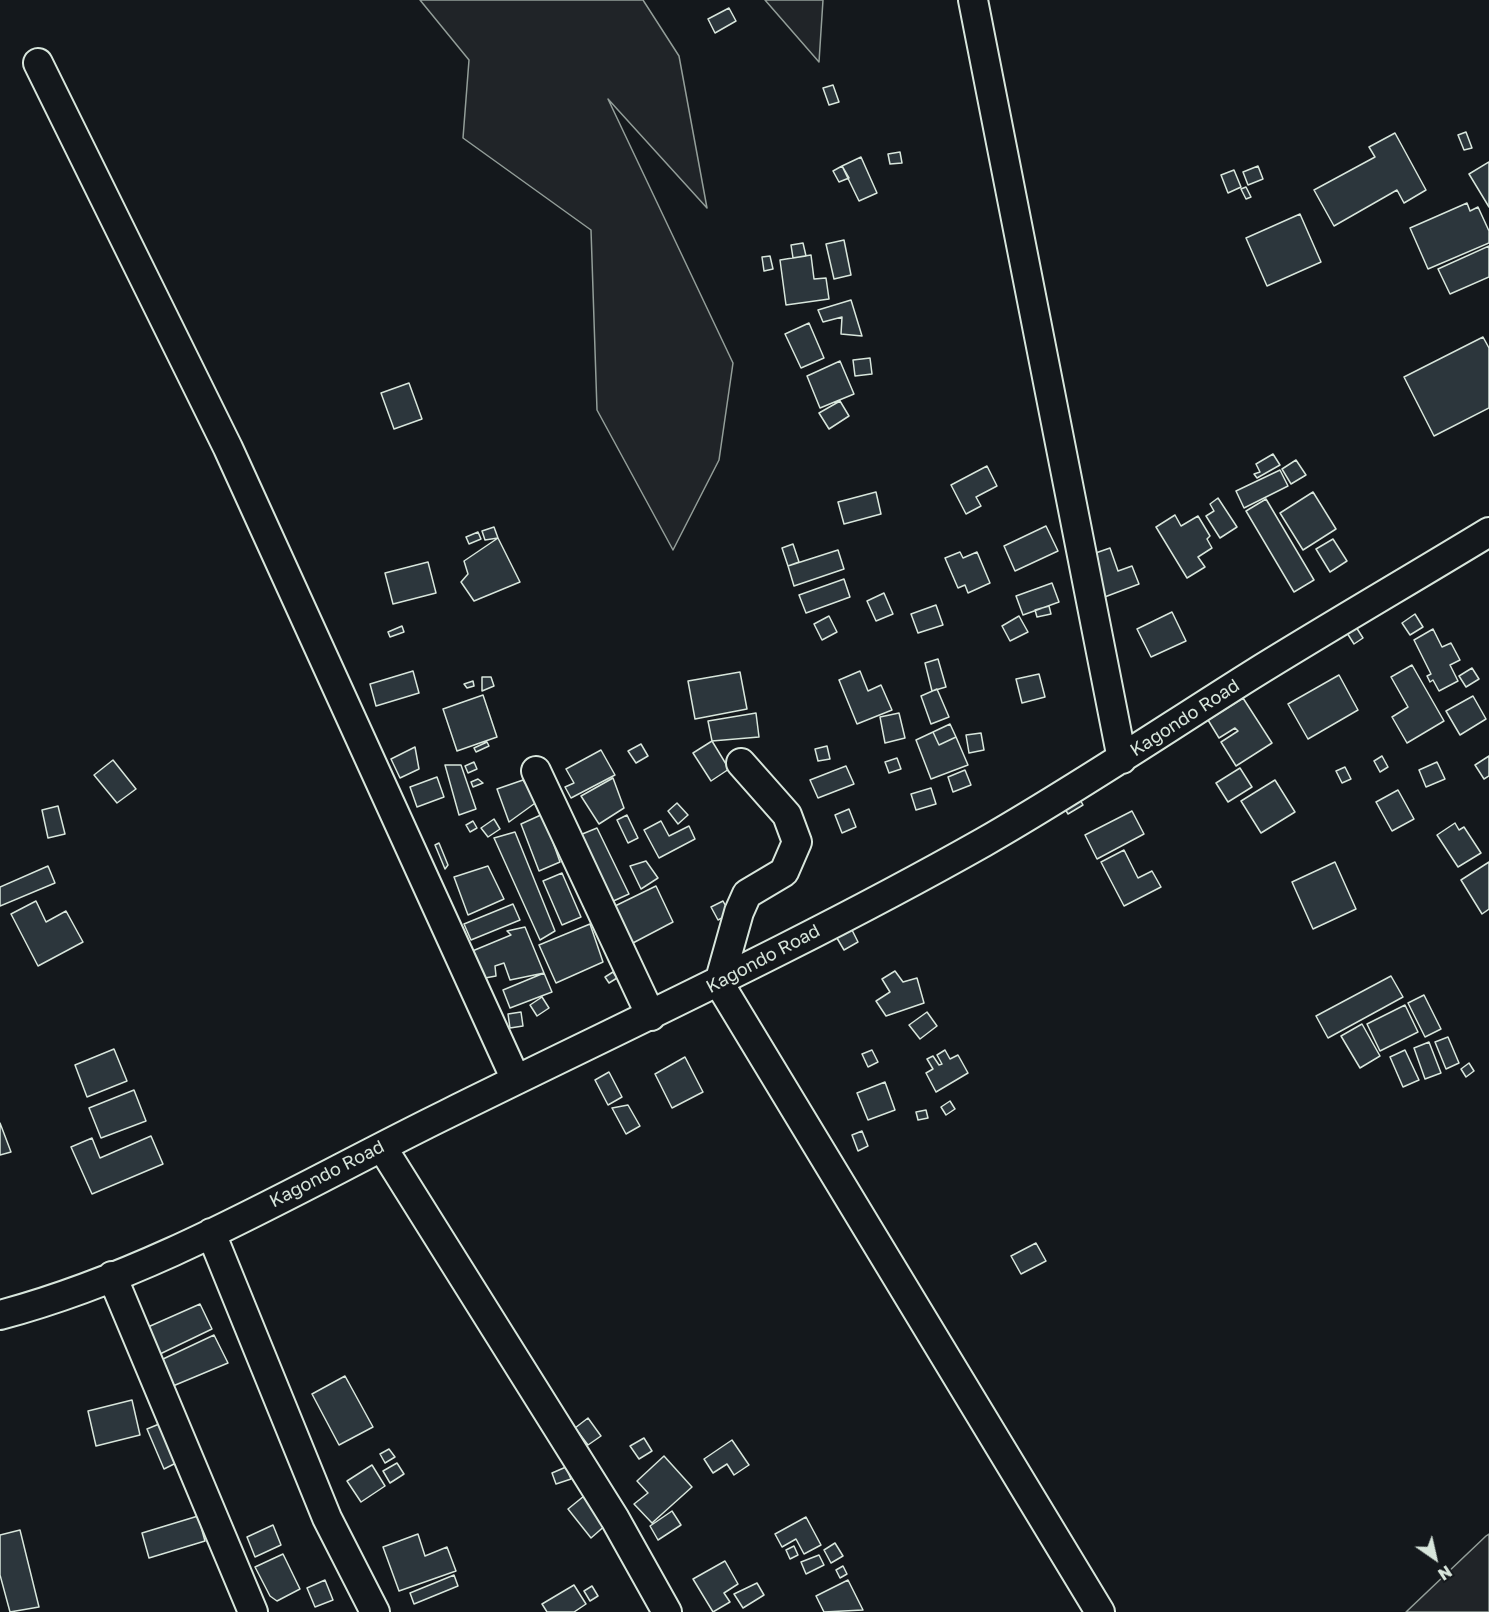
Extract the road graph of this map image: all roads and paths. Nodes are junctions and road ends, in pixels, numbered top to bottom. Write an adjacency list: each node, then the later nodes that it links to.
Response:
1 (973, 0): 4 (street)
2 (38, 63): 9 (street)
3 (1489, 532): 4 (street, Kagondo Road)
4 (1122, 759): 7 (street, Kagondo Road)
5 (741, 763): 7 (street)
6 (536, 771): 8 (street)
7 (719, 983): 8 (street, Kagondo Road); 17 (street)
8 (651, 1016): 9 (street, Kagondo Road)
9 (516, 1080): 10 (street, Kagondo Road)
10 (382, 1147): 11 (street, Kagondo Road); 16 (street)
11 (211, 1233): 12 (street, Kagondo Road); 15 (street)
12 (112, 1276): 13 (street, Kagondo Road); 14 (street)
13 (0, 1315)
14 (253, 1612)
15 (375, 1612)
16 (667, 1612)
17 (1100, 1612)

